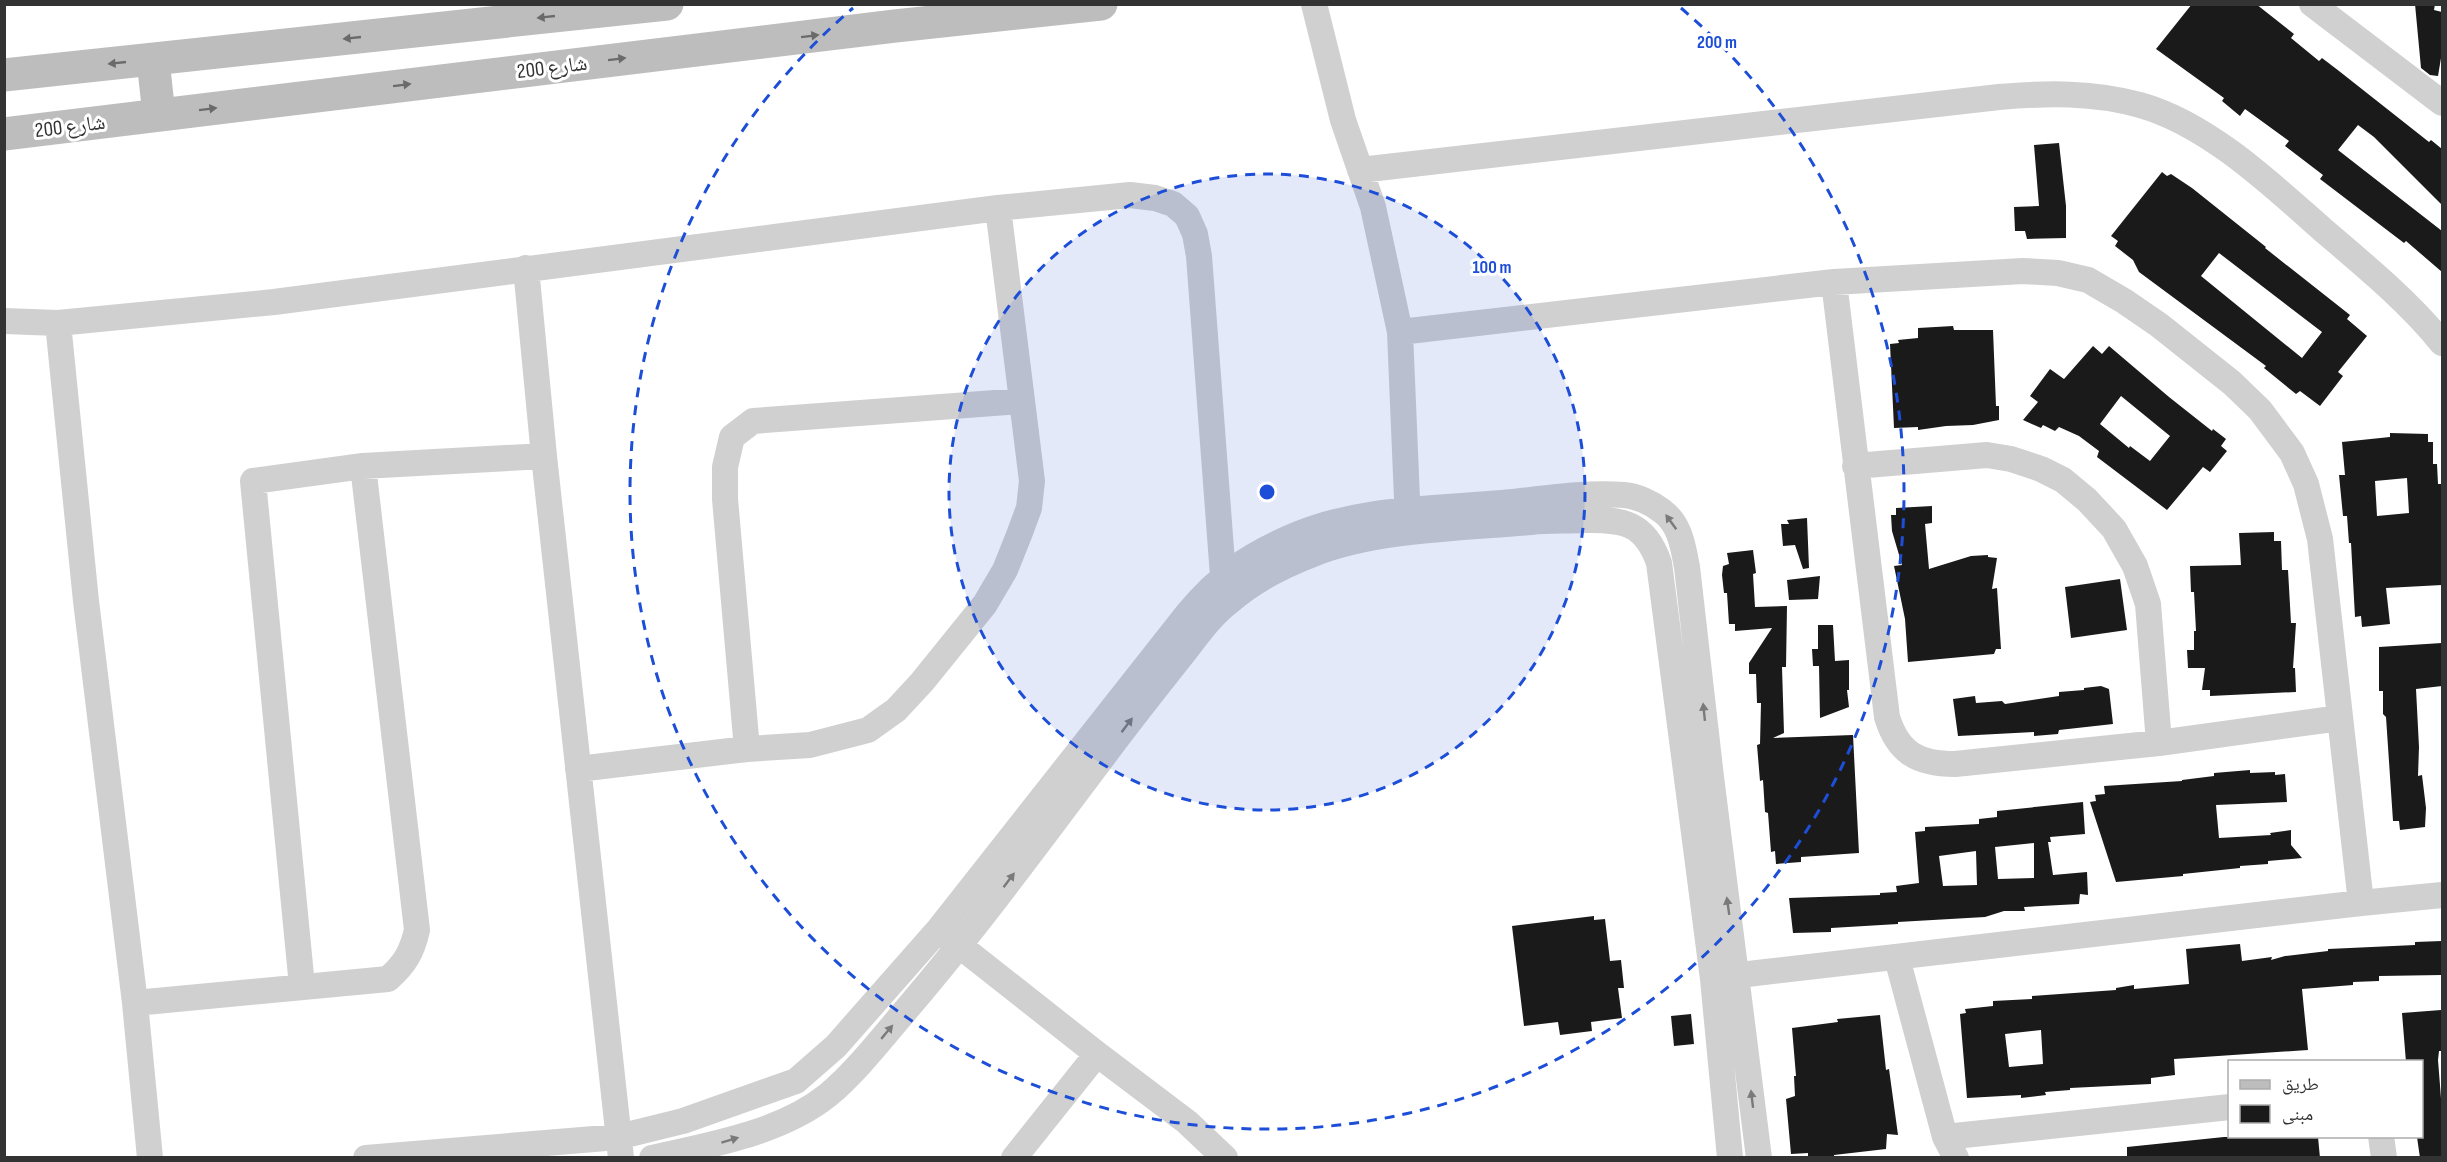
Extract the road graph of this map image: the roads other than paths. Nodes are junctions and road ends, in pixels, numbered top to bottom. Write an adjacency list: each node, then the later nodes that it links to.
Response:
1 (667, 4): 5 (street)
2 (1101, 4): 6 (street, شارع 200)
3 (1314, 4): 12 (street)
4 (2312, 4): 9 (street)
5 (610, 8): 7 (street, one-way to 7)
6 (893, 15): 10 (street, شارع 200, one-way to 6)
7 (153, 60): 8 (street, one-way to 8); 10 (street)
8 (4, 75)
9 (2442, 103)
10 (159, 115): 11 (street, شارع 200)
11 (4, 134)
12 (1360, 170): 18 (street); 19 (street)
13 (998, 208): 14 (street); 20 (street); 26 (street)
14 (526, 268): 17 (street); 21 (street)
15 (1834, 282): 18 (street); 23 (street); 28 (street)
16 (4, 321): 17 (street)
17 (58, 323): 39 (street)
18 (1400, 332): 24 (street)
19 (2442, 343)
20 (1022, 401): 30 (street); 30 (street)
21 (544, 456): 22 (street); 31 (street)
22 (363, 466): 38 (street); 38 (street)
23 (1855, 466): 29 (street); 29 (street)
24 (1407, 508): 25 (street); 26 (street); 37 (street, one-way to 24)
25 (1409, 534): 27 (street); 37 (street)
26 (1223, 576): 27 (street); 34 (street)
27 (1229, 602): 35 (street, one-way to 27)
28 (2340, 718): 29 (street); 33 (street)
29 (2159, 743)
30 (747, 749): 31 (street)
31 (578, 768): 43 (street)
32 (2442, 895): 33 (street)
33 (2361, 903): 36 (street)
34 (939, 929): 35 (street); 43 (street)
35 (960, 946): 40 (street); 47 (street, one-way to 35)
36 (1897, 957): 37 (street); 44 (street)
37 (1725, 977): 50 (street); 51 (street, one-way to 37)
38 (302, 986): 39 (street)
39 (135, 1003): 45 (street)
40 (1097, 1054): 48 (street); 49 (street)
41 (2228, 1107): 44 (street)
42 (2381, 1138): 52 (street)
43 (620, 1147): 46 (street)
44 (1951, 1148)
45 (150, 1158)
46 (366, 1158)
47 (652, 1158)
48 (1014, 1158)
49 (1225, 1158)
50 (1730, 1158)
51 (1759, 1158)
52 (2384, 1158)

